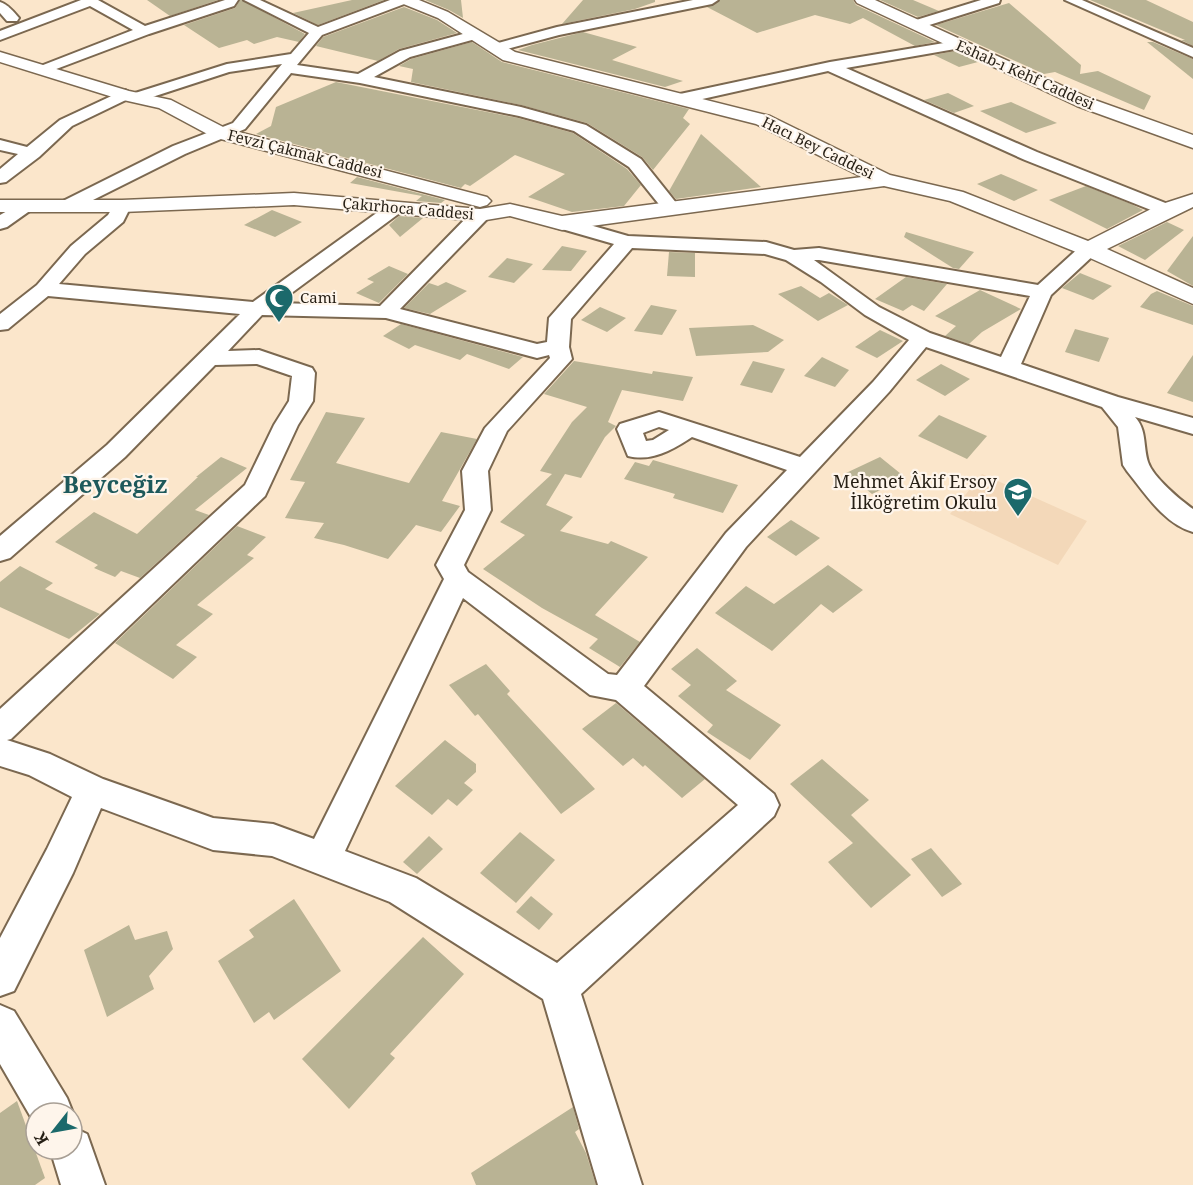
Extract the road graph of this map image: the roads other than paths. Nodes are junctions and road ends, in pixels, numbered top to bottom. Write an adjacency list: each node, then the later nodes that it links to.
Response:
1 (62, 0): 14 (street)
2 (90, 0): 16 (street); 19 (street)
3 (232, 0): 16 (street)
4 (250, 0): 17 (street)
5 (402, 0): 17 (street)
6 (406, 0): 18 (street, Hacı Bey Caddesi)
7 (712, 0): 13 (street)
8 (862, 0): 15 (street, Eshab-ı Kehf Caddesi)
9 (994, 0): 15 (street)
10 (1071, 0): 22 (street)
11 (624, 3): 13 (street)
12 (0, 6): 14 (street)
13 (657, 12): 21 (street)
14 (6, 20)
15 (918, 24): 20 (street, Eshab-ı Kehf Caddesi)
16 (144, 31): 26 (street)
17 (317, 32): 24 (street)
18 (474, 34): 21 (street, Hacı Bey Caddesi); 27 (street)
19 (0, 36)
20 (956, 45): 25 (street); 31 (street, Eshab-ı Kehf Caddesi)
21 (496, 48): 29 (street, Hacı Bey Caddesi)
22 (1193, 53)
23 (0, 57): 26 (street, Fevzi Çakmak Caddesi)
24 (293, 63): 27 (street); 28 (street); 30 (street)
25 (830, 66): 29 (street); 44 (street)
26 (44, 70): 28 (street, Fevzi Çakmak Caddesi)
27 (360, 79): 42 (street)
28 (131, 96): 30 (street, Fevzi Çakmak Caddesi); 33 (street)
29 (680, 99): 35 (street, Hacı Bey Caddesi)
30 (220, 133): 38 (street); 43 (street, Fevzi Çakmak Caddesi)
31 (1193, 142)
32 (0, 145): 33 (street)
33 (33, 153): 34 (street)
34 (0, 177)
35 (884, 180): 42 (street, Çakırhoca Caddesi); 49 (street, Hacı Bey Caddesi)
36 (1193, 200): 44 (street)
37 (25, 206): 38 (street, Çakırhoca Caddesi); 40 (street, Çakırhoca Caddesi); 46 (street)
38 (67, 206): 39 (street, Çakırhoca Caddesi)
39 (122, 206): 41 (street, Çakırhoca Caddesi); 51 (street)
40 (0, 207)
41 (395, 208): 45 (street, Çakırhoca Caddesi); 54 (street)
42 (672, 208): 47 (street, Çakırhoca Caddesi)
43 (510, 210): 45 (street, Çakırhoca Caddesi); 47 (street, Çakırhoca Caddesi)
44 (1167, 210): 49 (street)
45 (480, 215): 55 (street)
46 (0, 222)
47 (562, 223): 48 (street)
48 (627, 242): 50 (street); 58 (street)
49 (1089, 249): 52 (street); 53 (street, Hacı Bey Caddesi)
50 (793, 256): 52 (street); 57 (street)
51 (44, 289): 54 (street); 56 (street)
52 (1042, 292): 60 (street)
53 (1193, 297)
54 (257, 309): 55 (street); 59 (street)
55 (386, 312): 58 (street)
56 (0, 324)
57 (922, 338): 60 (street); 64 (street)
58 (558, 346): 67 (street)
59 (209, 358): 66 (street); 69 (street)
60 (1008, 367): 61 (street)
61 (1110, 402): 62 (street); 65 (street)
62 (1193, 426)
63 (689, 428): 63 (street); 64 (street)
64 (806, 468): 68 (street)
65 (1193, 523)
66 (0, 550)
67 (458, 579): 68 (street); 72 (street)
68 (624, 688): 74 (street)
69 (0, 729)
70 (0, 752): 71 (street)
71 (92, 790): 72 (street); 73 (street)
72 (323, 859): 74 (street)
73 (0, 977)
74 (559, 987): 79 (street)
75 (0, 1025): 76 (street)
76 (45, 1101)
77 (76, 1161): 78 (street)
78 (83, 1185)
79 (620, 1185)

